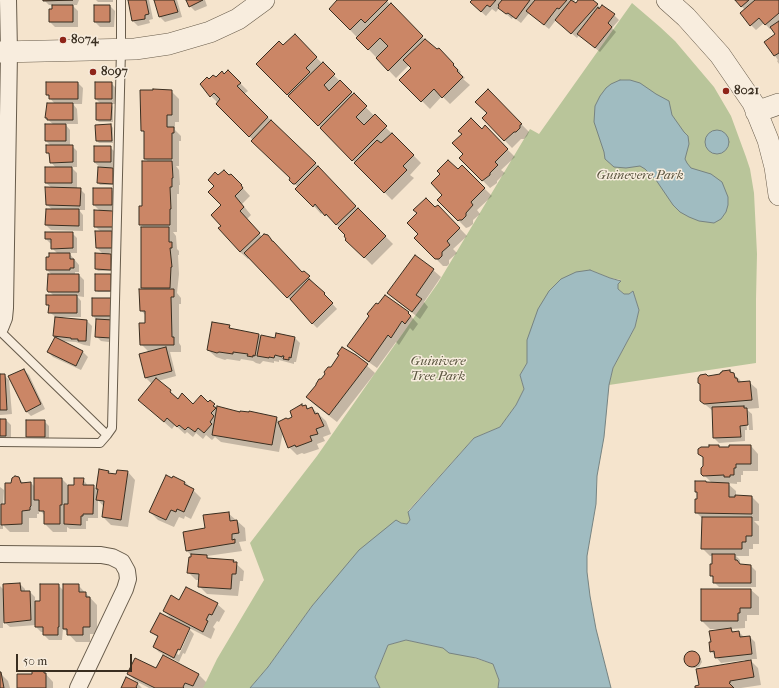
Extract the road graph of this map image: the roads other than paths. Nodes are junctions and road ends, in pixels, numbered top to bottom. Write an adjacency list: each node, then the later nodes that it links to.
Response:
1 (8, 0): 6 (street)
2 (121, 0): 5 (lane)
3 (264, 0): 5 (street)
4 (671, 1): 8 (street)
5 (121, 50): 6 (street); 12 (lane)
6 (4, 52): 11 (street)
7 (779, 104): 8 (street)
8 (756, 112): 9 (street)
9 (774, 139): 10 (street)
10 (779, 195)
11 (0, 329): 12 (lane)
12 (107, 435): 13 (lane)
13 (0, 442)
14 (0, 554): 15 (street)
15 (78, 688)

